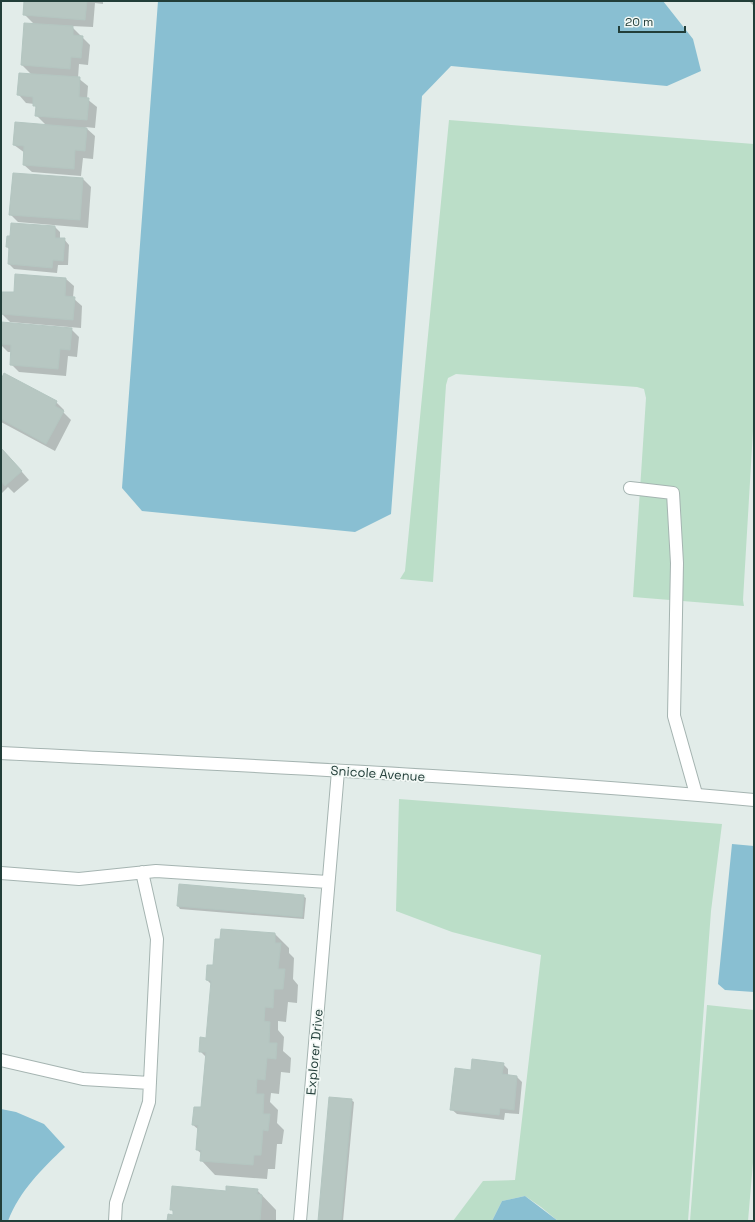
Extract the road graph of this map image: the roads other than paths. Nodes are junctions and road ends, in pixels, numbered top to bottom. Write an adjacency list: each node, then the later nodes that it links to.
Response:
1 (630, 488): 4 (street)
2 (1, 752): 3 (street, Snicole Avenue)
3 (338, 771): 4 (street, Snicole Avenue); 8 (street, Explorer Drive)
4 (696, 794): 5 (street, Snicole Avenue)
5 (754, 800)
6 (142, 872): 7 (street); 8 (street); 10 (street)
7 (1, 873)
8 (328, 882): 12 (street, Explorer Drive)
9 (1, 1060): 10 (street)
10 (150, 1083): 11 (street)
11 (115, 1221)
12 (300, 1221)

